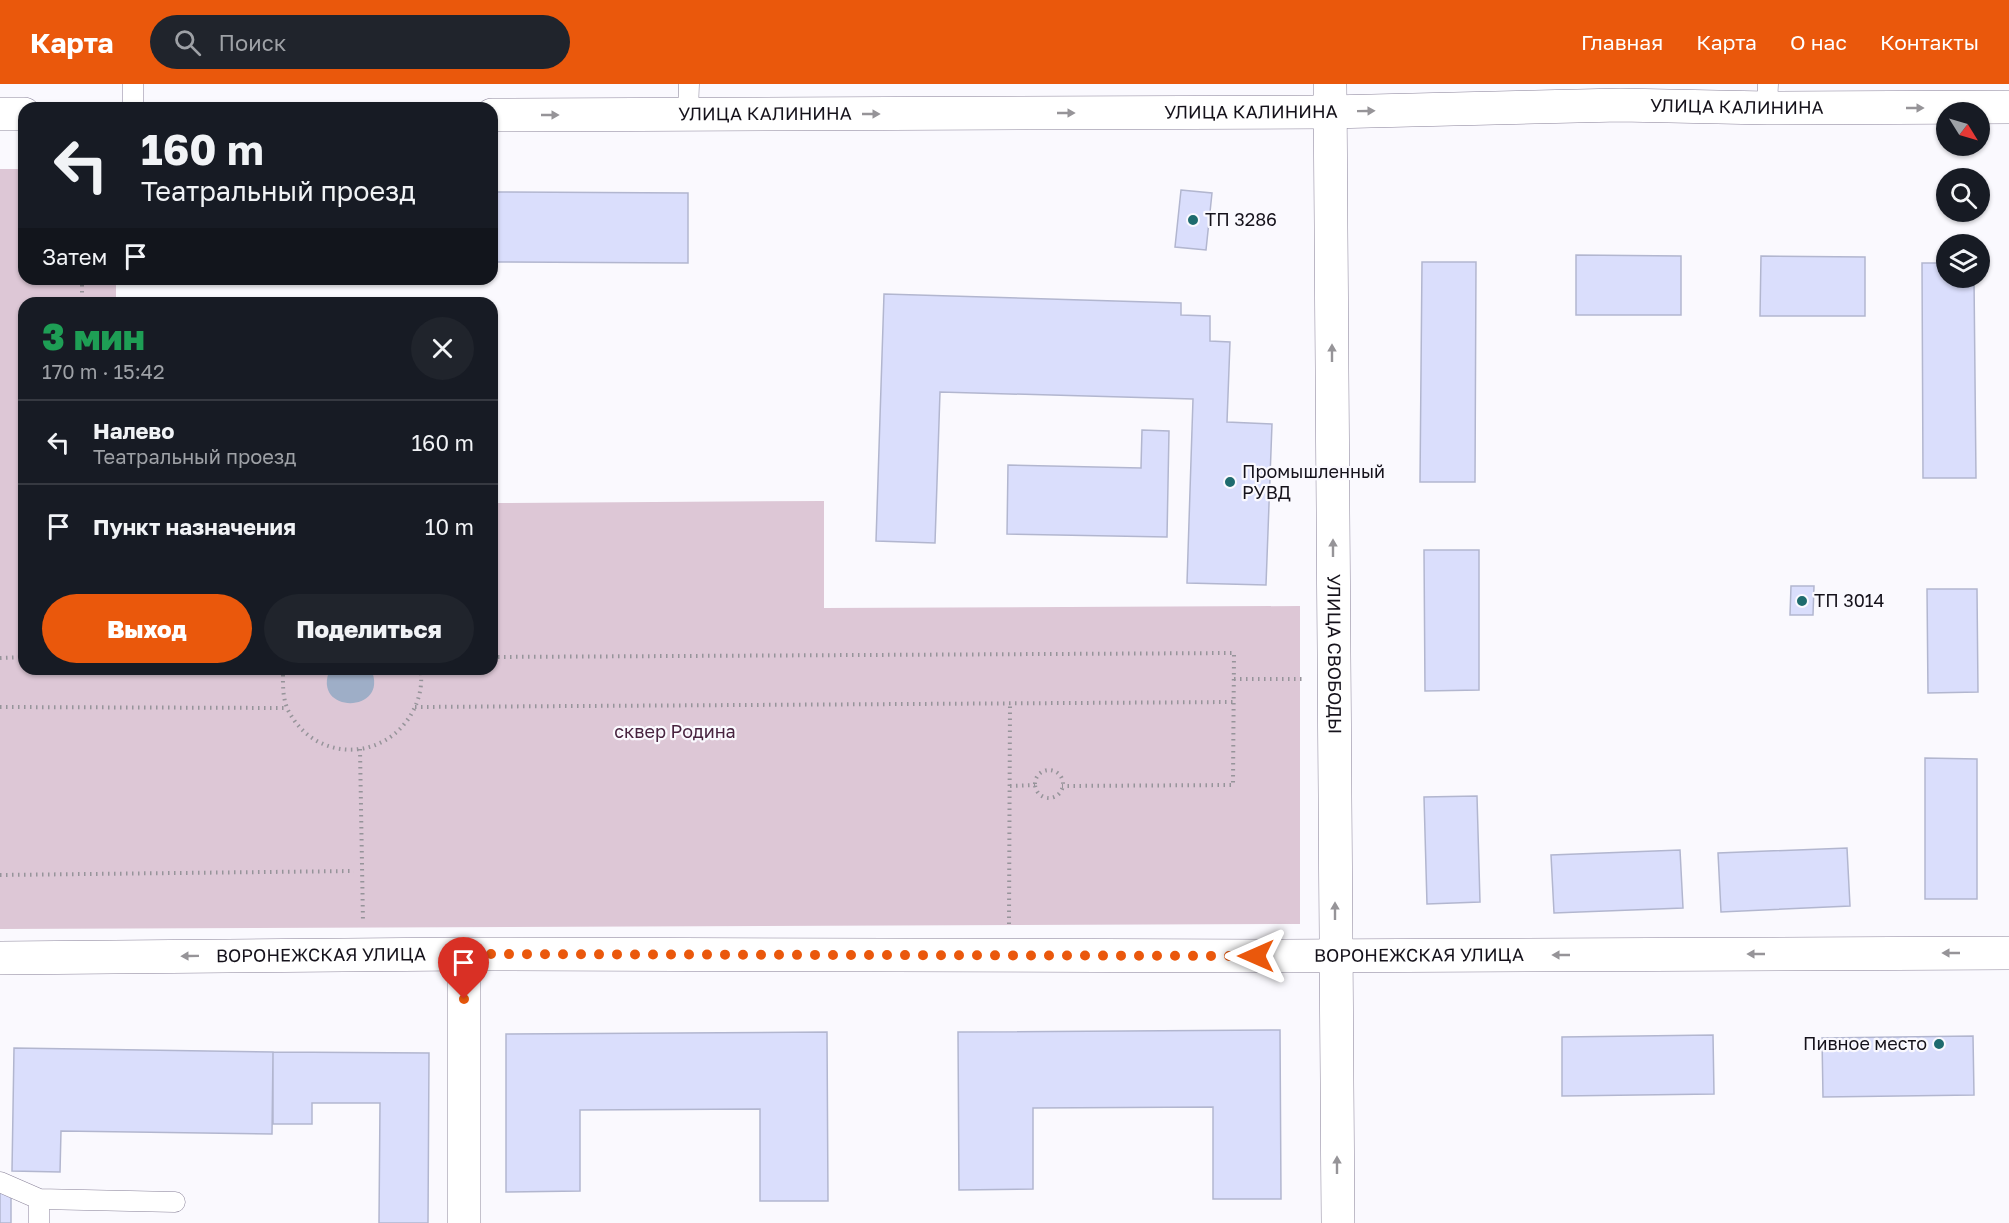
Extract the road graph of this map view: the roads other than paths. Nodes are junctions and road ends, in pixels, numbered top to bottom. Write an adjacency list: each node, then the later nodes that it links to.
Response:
1 (133, 84): 6 (lane)
2 (1620, 94): 3 (street, УЛИЦА КАЛИНИНА); 4 (street, УЛИЦА КАЛИНИНА, one-way to 2)
3 (1768, 96): 7 (street, УЛИЦА КАЛИНИНА, one-way to 7)
4 (1330, 98): 5 (street, УЛИЦА КАЛИНИНА, one-way to 4); 13 (street, УЛИЦА СВОБОДЫ, one-way to 4)
5 (688, 99): 10 (street, УЛИЦА КАЛИНИНА, one-way to 5)
6 (133, 102)
7 (2009, 107)
8 (0, 114): 9 (street)
9 (18, 114)
10 (498, 115)
11 (2009, 953): 13 (street, ВОРОНЕЖСКАЯ УЛИЦА, one-way to 13)
12 (464, 954): 13 (street, ВОРОНЕЖСКАЯ УЛИЦА); 14 (street, ВОРОНЕЖСКАЯ УЛИЦА, one-way to 14); 19 (street)
13 (1336, 956): 20 (street, УЛИЦА СВОБОДЫ, one-way to 13)
14 (0, 958)
15 (0, 1182): 16 (lane)
16 (39, 1199): 17 (lane); 18 (lane)
17 (175, 1202)
18 (39, 1223)
19 (464, 1223)
20 (1338, 1223)

